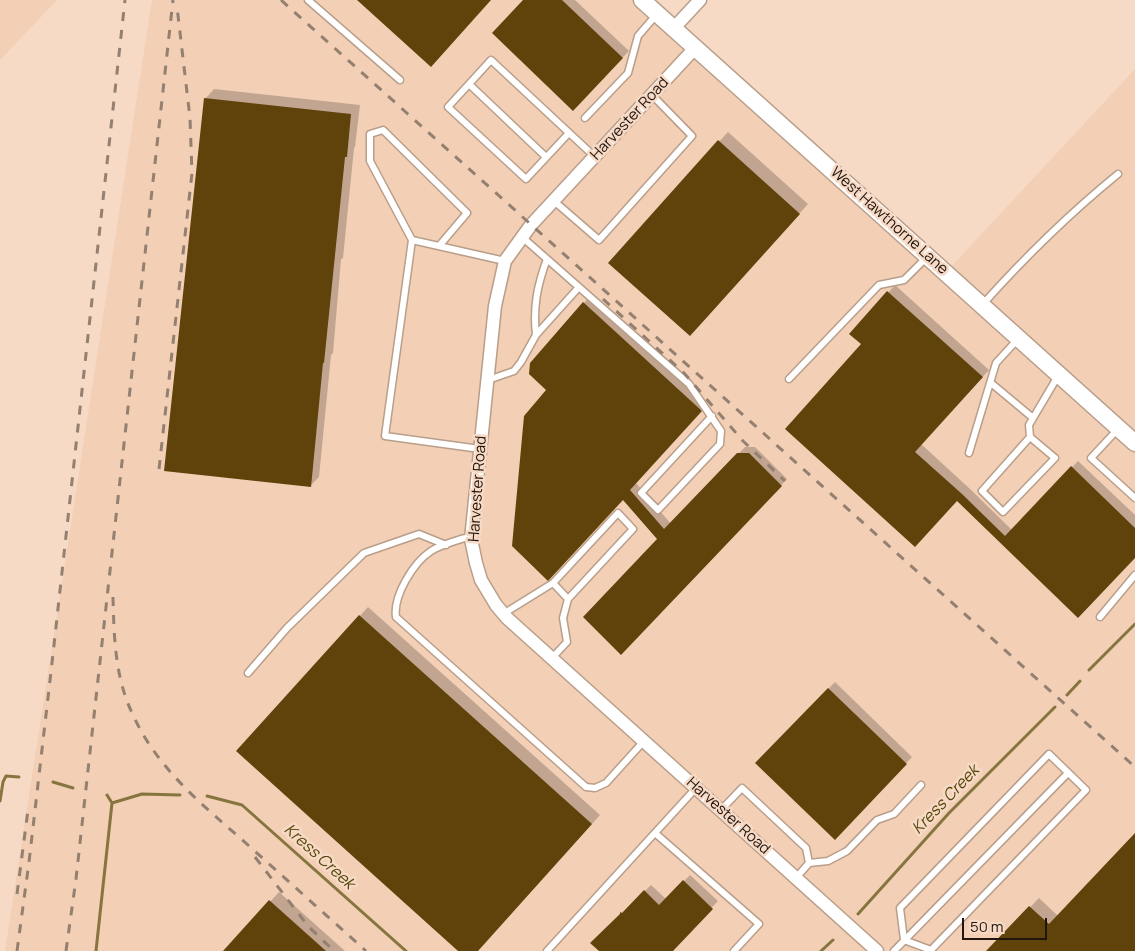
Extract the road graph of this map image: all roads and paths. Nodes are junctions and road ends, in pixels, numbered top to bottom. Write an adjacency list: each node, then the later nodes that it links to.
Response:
1 (308, 0): 7 (lane)
2 (642, 0): 4 (street, West Hawthorne Lane)
3 (700, 0): 5 (street)
4 (657, 14): 5 (street, West Hawthorne Lane); 10 (lane)
5 (674, 28): 6 (street, West Hawthorne Lane)
6 (695, 48): 9 (street, Harvester Road); 19 (street, West Hawthorne Lane)
7 (400, 80)
8 (469, 84): 11 (lane); 12 (lane); 12 (lane)
9 (652, 95): 13 (street, Harvester Road); 15 (lane)
10 (585, 118)
11 (569, 133): 12 (lane); 13 (lane)
12 (546, 157)
13 (595, 157): 15 (street, Harvester Road)
14 (1118, 174): 23 (lane)
15 (554, 201): 16 (street, Harvester Road)
16 (522, 236): 20 (lane); 21 (street, Harvester Road)
17 (412, 240): 18 (lane); 18 (lane); 35 (lane)
18 (439, 246): 21 (lane)
19 (928, 256): 23 (street, West Hawthorne Lane); 27 (lane)
20 (547, 259): 22 (lane); 24 (lane)
21 (505, 261): 28 (street, Harvester Road)
22 (579, 287): 24 (lane); 30 (lane)
23 (982, 305): 25 (street, West Hawthorne Lane)
24 (536, 335): 28 (lane)
25 (1019, 338): 26 (street, West Hawthorne Lane); 29 (lane)
26 (1059, 374): 31 (lane); 32 (street, West Hawthorne Lane)
27 (789, 379)
28 (488, 380): 35 (street, Harvester Road)
29 (991, 383): 31 (lane); 36 (lane)
30 (712, 416): 30 (lane)
31 (1033, 418): 33 (lane)
32 (1119, 428): 34 (street, West Hawthorne Lane); 37 (lane)
33 (1030, 437): 33 (lane)
34 (1135, 443)
35 (480, 449): 38 (street, Harvester Road)
36 (969, 453)
37 (1135, 498)
38 (471, 536): 39 (lane); 43 (street, Harvester Road)
39 (446, 545): 46 (lane); 47 (lane)
40 (1135, 574): 44 (lane)
41 (553, 583): 42 (lane); 42 (lane); 43 (lane)
42 (568, 598): 45 (lane)
43 (503, 614): 45 (street, Harvester Road)
44 (1100, 617)
45 (552, 658): 47 (street, Harvester Road)
46 (248, 674)
47 (644, 741): 50 (street, Harvester Road)
48 (1068, 772): 55 (lane); 55 (lane); 55 (lane)
49 (920, 785): 53 (lane)
50 (696, 788): 51 (street, Harvester Road); 52 (lane)
51 (721, 810): 53 (lane); 54 (street, Harvester Road)
52 (655, 833): 56 (lane); 57 (lane)
53 (809, 862): 54 (lane)
54 (796, 878): 58 (street, Harvester Road)
55 (904, 940): 59 (lane)
56 (547, 951)
57 (734, 951)
58 (877, 951)
59 (894, 951)

